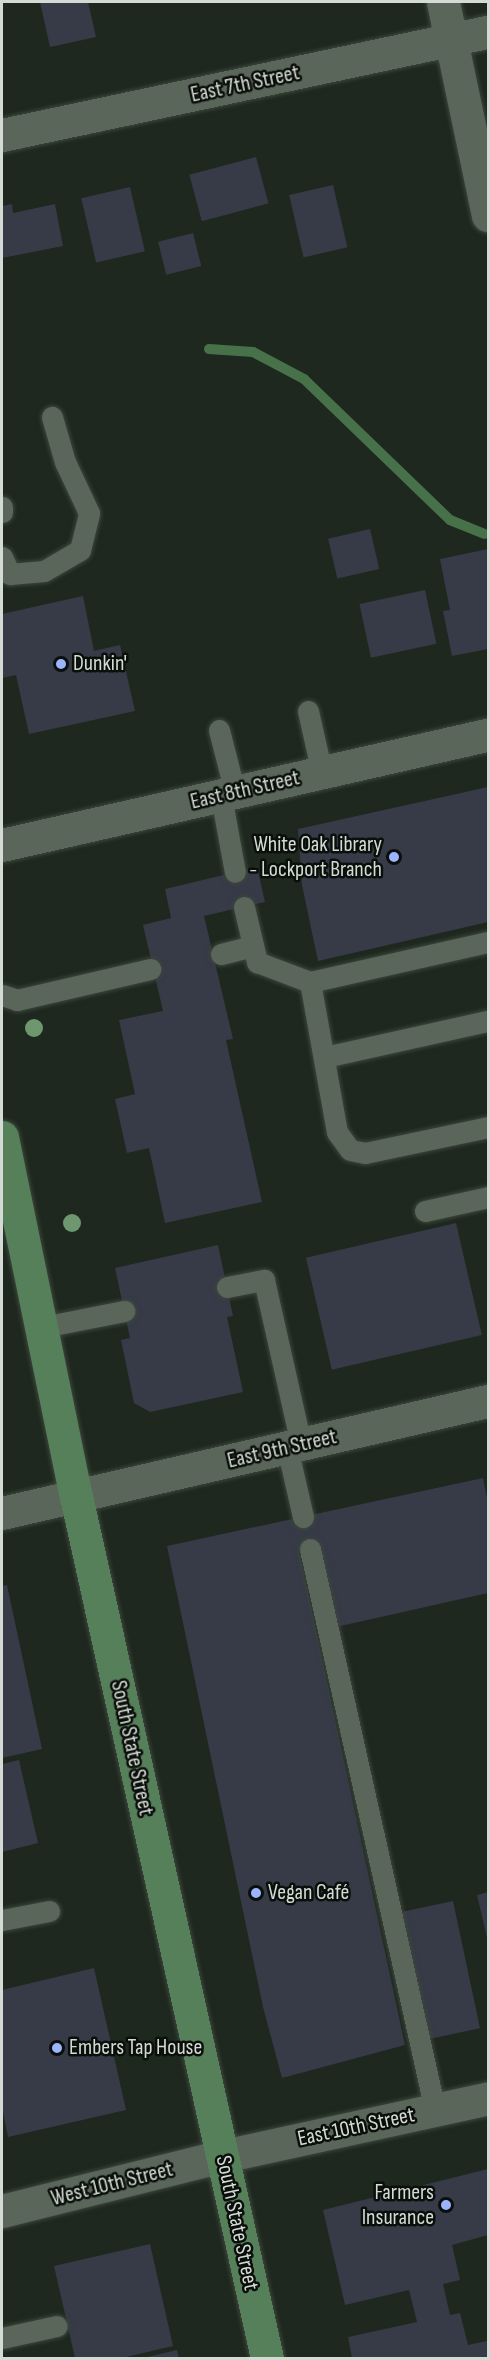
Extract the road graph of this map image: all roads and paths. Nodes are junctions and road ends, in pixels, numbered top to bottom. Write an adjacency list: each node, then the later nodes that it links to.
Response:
1 (443, 2): 3 (street)
2 (489, 32): 3 (street, East 7th Street)
3 (451, 40): 4 (street, East 7th Street); 5 (street)
4 (2, 135)
5 (489, 215)
6 (52, 417): 9 (lane)
7 (2, 507): 8 (lane)
8 (2, 512)
9 (2, 557)
10 (308, 711): 13 (lane)
11 (219, 730): 14 (lane)
12 (489, 735): 13 (street, East 8th Street)
13 (322, 773): 14 (street, East 8th Street)
14 (228, 794): 15 (street, East 8th Street); 16 (lane)
15 (2, 845)
16 (236, 872)
17 (244, 907): 19 (lane)
18 (489, 942): 22 (lane)
19 (253, 946): 20 (lane); 22 (lane)
20 (221, 954)
21 (150, 969): 23 (lane)
22 (310, 982): 25 (lane)
23 (2, 995)
24 (489, 1021): 25 (lane)
25 (325, 1057): 26 (lane)
26 (489, 1127)
27 (2, 1137): 32 (main road, South State Street)
28 (489, 1197): 29 (lane)
29 (424, 1211)
30 (227, 1287): 34 (lane)
31 (124, 1311): 32 (lane)
32 (43, 1327): 35 (main road, South State Street)
33 (488, 1404): 34 (street, East 9th Street)
34 (294, 1446): 35 (street, East 9th Street); 37 (lane)
35 (76, 1496): 36 (street, East 9th Street); 43 (main road, South State Street)
36 (2, 1513)
37 (303, 1516)
38 (310, 1549): 42 (lane)
39 (49, 1911): 40 (lane)
40 (2, 1920)
41 (489, 2098): 42 (street, East 10th Street)
42 (435, 2110): 43 (street, East 10th Street)
43 (223, 2157): 44 (street, West 10th Street); 47 (main road, South State Street)
44 (2, 2211)
45 (57, 2326): 46 (lane)
46 (2, 2338)
47 (267, 2358)

